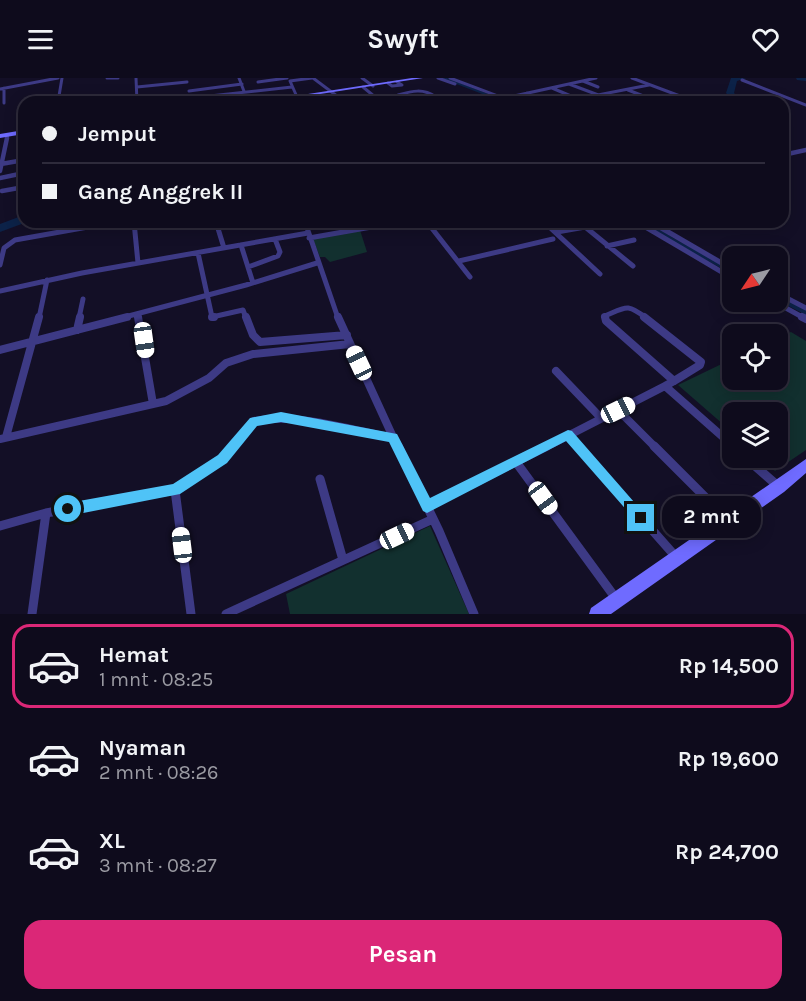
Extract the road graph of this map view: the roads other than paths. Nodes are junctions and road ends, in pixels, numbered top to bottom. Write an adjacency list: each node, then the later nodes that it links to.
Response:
1 (28, 78): 20 (street)
2 (60, 78): 15 (street); 37 (street)
3 (107, 78): 4 (street)
4 (117, 78)
5 (136, 78): 25 (street)
6 (239, 78): 26 (street)
7 (287, 78): 16 (street)
8 (313, 78): 27 (street); 34 (street)
9 (362, 78): 24 (street)
10 (421, 78): 21 (street)
11 (438, 78): 48 (street)
12 (450, 78): 49 (street)
13 (596, 78): 19 (street)
14 (632, 78): 23 (street)
15 (42, 79): 20 (street)
16 (256, 80): 26 (street)
17 (742, 80): 56 (street)
18 (186, 81): 25 (street); 33 (street)
19 (583, 81): 22 (street); 29 (street)
20 (29, 84): 31 (street)
21 (397, 84): 24 (street); 35 (street)
22 (569, 84): 30 (street); 53 (street)
23 (649, 85): 32 (street); 55 (street)
24 (373, 86): 28 (street)
25 (137, 87): 38 (street)
26 (242, 87): 27 (street); 33 (street); 40 (street); 41 (street)
27 (292, 87): 42 (street)
28 (363, 87): 34 (street); 45 (street)
29 (598, 87)
30 (552, 88): 36 (street); 52 (street)
31 (2, 89): 58 (street)
32 (628, 90): 53 (street); 54 (street)
33 (189, 91): 39 (street)
34 (333, 92): 43 (street); 44 (street)
35 (406, 93): 46 (street); 47 (street)
36 (526, 93): 50 (street); 51 (street)
37 (58, 96)
38 (137, 96)
39 (191, 96)
40 (207, 96)
41 (246, 96)
42 (296, 96)
43 (304, 96)
44 (338, 96)
45 (374, 96)
46 (398, 96)
47 (435, 96)
48 (490, 96)
49 (492, 96)
50 (512, 96)
51 (532, 96)
52 (571, 96)
53 (599, 96)
54 (642, 96)
55 (679, 96)
56 (783, 96)
57 (789, 98): 59 (street)
58 (4, 102)
59 (806, 105)
60 (18, 133): 61 (street)
61 (8, 135): 62 (street); 63 (street)
62 (0, 136)
63 (2, 146): 67 (street)
64 (806, 150): 65 (street)
65 (789, 154)
66 (18, 161): 67 (street)
67 (1, 164): 68 (street)
68 (0, 171)
69 (18, 174): 70 (street)
70 (0, 178)
71 (18, 188): 72 (street)
72 (1, 192)
73 (83, 228): 97 (street)
74 (135, 228): 94 (street)
75 (218, 228): 91 (street)
76 (307, 228): 85 (street)
77 (358, 228): 85 (street)
78 (432, 228): 93 (street)
79 (552, 228): 84 (street)
80 (575, 228): 84 (street)
81 (591, 228): 90 (street)
82 (647, 228): 100 (street)
83 (660, 228): 96 (street)
84 (557, 232): 101 (street)
85 (309, 235): 86 (street); 95 (street)
86 (275, 239): 89 (street); 99 (street)
87 (553, 239): 93 (street)
88 (634, 240): 90 (street)
89 (241, 245): 91 (street); 99 (street)
90 (607, 246): 98 (street)
91 (224, 248): 92 (street)
92 (198, 253): 94 (street); 106 (street)
93 (459, 261): 102 (street)
94 (138, 263): 103 (street)
95 (317, 263): 104 (street); 114 (street)
96 (722, 264)
97 (0, 265)
98 (633, 266)
99 (248, 267): 104 (street)
100 (722, 272)
101 (600, 274)
102 (470, 277)
103 (47, 280): 105 (street); 115 (street)
104 (253, 283): 106 (street)
105 (0, 291)
106 (207, 296): 111 (street); 114 (street)
107 (788, 298): 109 (street)
108 (83, 299): 113 (street)
109 (806, 308)
110 (788, 309): 112 (street)
111 (138, 314): 113 (street); 120 (street)
112 (806, 319)
113 (77, 330): 115 (street)
114 (349, 339): 120 (street); 126 (street)
115 (34, 341): 116 (street); 125 (street)
116 (0, 350)
117 (556, 370): 122 (street)
118 (674, 381): 118 (street); 119 (street)
119 (665, 386): 121 (street); 124 (street)
120 (153, 404): 125 (street)
121 (618, 410): 122 (street); 136 (street)
122 (601, 418): 123 (street)
123 (568, 435): 127 (street); 138 (street)
124 (722, 436)
125 (3, 438)
126 (393, 438): 132 (street); 133 (street)
127 (516, 462): 133 (street); 140 (street)
128 (806, 465): 131 (street)
129 (757, 468): 131 (street)
130 (320, 479): 139 (street)
131 (779, 487): 136 (street)
132 (175, 490): 134 (street); 142 (street)
133 (427, 507): 135 (street)
134 (46, 513): 137 (street); 141 (street)
135 (433, 519): 139 (street); 144 (street)
136 (730, 522): 138 (street)
137 (0, 526)
138 (678, 559): 140 (street)
139 (343, 560): 143 (street)
140 (617, 600): 145 (street)
141 (32, 614)
142 (191, 614)
143 (226, 614)
144 (474, 614)
145 (597, 614)

